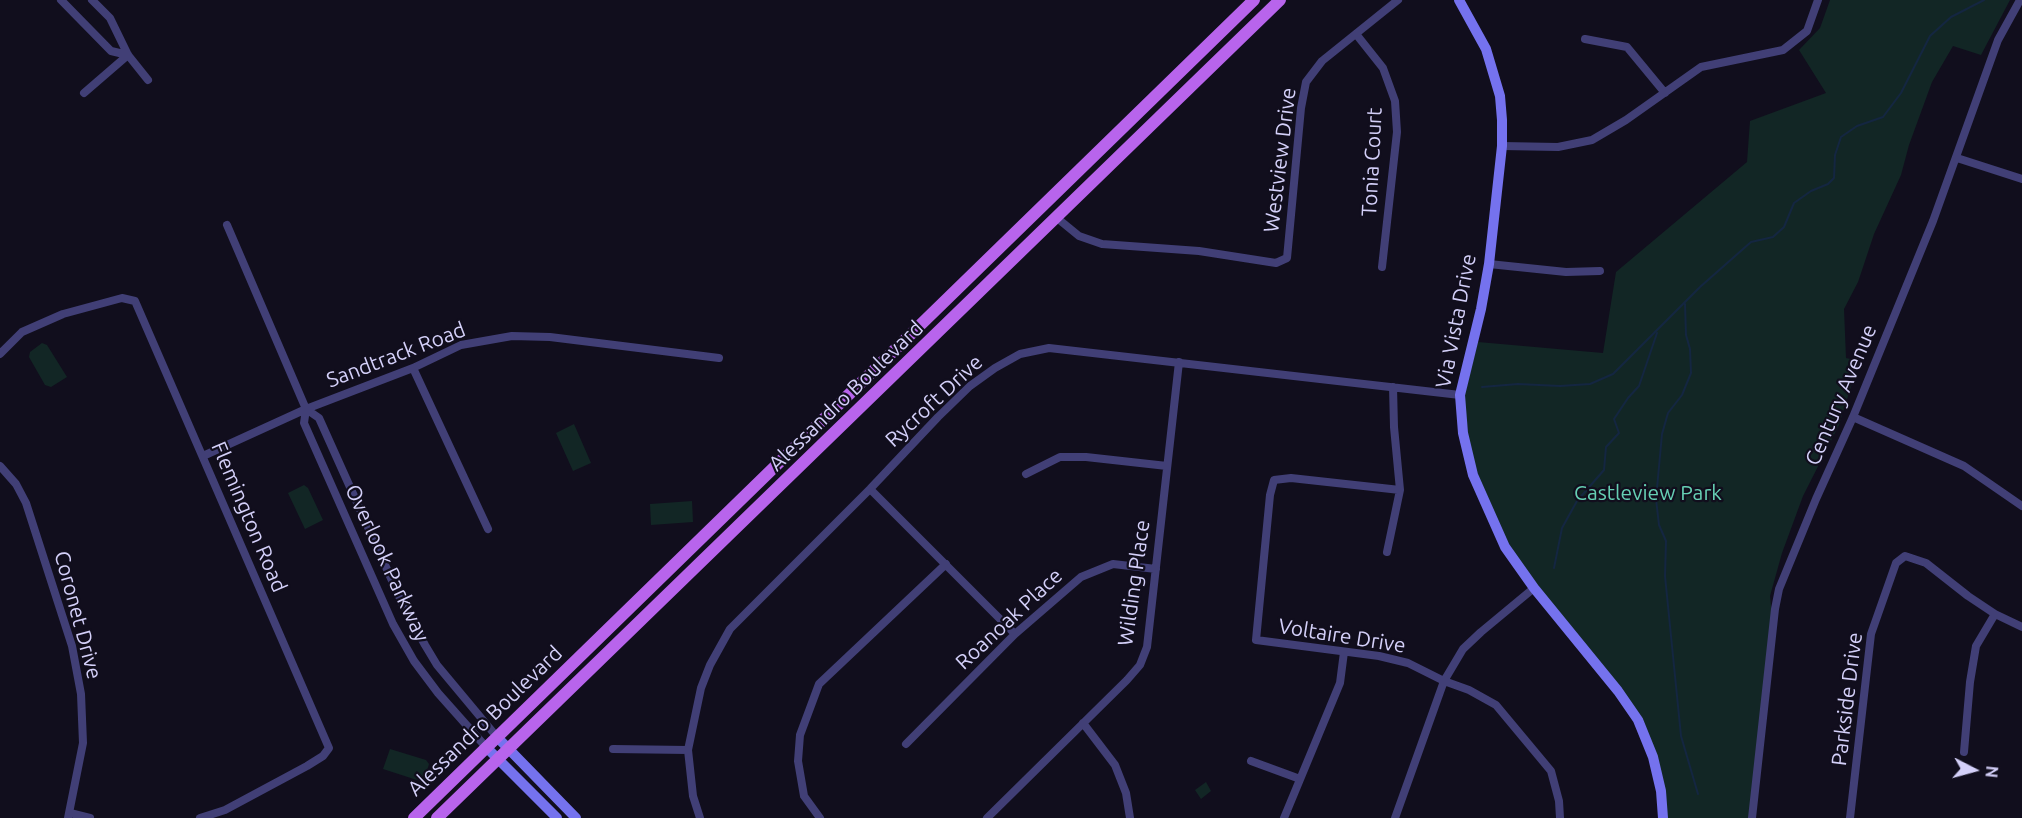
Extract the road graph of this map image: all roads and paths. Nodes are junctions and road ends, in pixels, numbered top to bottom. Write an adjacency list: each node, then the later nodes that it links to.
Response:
1 (61, 0): 11 (street)
2 (92, 0): 11 (street)
3 (1254, 0): 49 (main road, Alessandro Boulevard)
4 (1280, 0): 18 (main road, Alessandro Boulevard)
5 (1398, 0): 9 (street, Westview Drive)
6 (1459, 0): 15 (street, Via Vista Drive)
7 (1818, 0): 14 (street)
8 (2020, 0): 16 (street, Century Avenue)
9 (1356, 34): 18 (street, Westview Drive); 21 (street, Tonia Court)
10 (1585, 39): 14 (street)
11 (128, 55): 12 (street); 13 (street)
12 (147, 80)
13 (84, 93)
14 (1665, 93): 15 (street)
15 (1502, 146): 20 (street, Via Vista Drive)
16 (1957, 158): 17 (street); 30 (street, Century Avenue)
17 (2022, 179)
18 (1057, 218): 52 (main road, Alessandro Boulevard)
19 (227, 225): 29 (street, Overlook Parkway)
20 (1489, 264): 22 (street); 28 (street, Via Vista Drive)
21 (1382, 267)
22 (1600, 271)
23 (0, 354): 31 (street, Flemington Road)
24 (719, 358): 26 (street, Sandtrack Road)
25 (1179, 362): 27 (street, Rycroft Drive); 33 (street, Wilding Place); 35 (street, Rycroft Drive)
26 (413, 368): 29 (street, Sandtrack Road); 38 (street)
27 (1394, 387): 28 (street, Rycroft Drive); 36 (street)
28 (1460, 394): 42 (street, Via Vista Drive)
29 (306, 409): 31 (street, Sandtrack Road); 49 (street, Overlook Parkway); 51 (street, Overlook Parkway)
30 (1853, 417): 37 (street); 74 (street, Century Avenue)
31 (203, 456): 61 (street, Flemington Road)
32 (0, 466): 59 (street, Coronet Drive)
33 (1167, 466): 34 (street); 41 (street, Wilding Place)
34 (1026, 474)
35 (870, 489): 40 (street); 54 (street, Rycroft Drive)
36 (1400, 490): 39 (street); 46 (street, Voltaire Drive)
37 (2022, 506)
38 (489, 528)
39 (1387, 552)
40 (946, 564): 45 (street); 67 (street)
41 (1156, 569): 45 (street, Roanoak Place); 48 (street, Wilding Place)
42 (1534, 588): 47 (street); 73 (street, Via Vista Drive)
43 (1995, 614): 44 (street); 55 (street); 75 (street, Parkside Drive)
44 (2022, 627)
45 (1015, 634): 50 (street, Roanoak Place)
46 (1344, 652): 47 (street, Voltaire Drive); 58 (street)
47 (1444, 681): 71 (street); 72 (street, Voltaire Drive)
48 (1083, 723): 68 (street, Wilding Place); 69 (street)
49 (497, 737): 51 (main road, Alessandro Boulevard); 52 (street)
50 (906, 744)
51 (486, 747): 56 (street); 62 (main road, Alessandro Boulevard)
52 (508, 749): 56 (main road, Alessandro Boulevard); 65 (street)
53 (613, 749): 54 (street)
54 (688, 750): 66 (street, Rycroft Drive)
55 (1964, 752)
56 (498, 758): 63 (main road, Alessandro Boulevard); 64 (street)
57 (1251, 761): 58 (street)
58 (1300, 779): 70 (street)
59 (69, 816): 60 (street)
60 (90, 818)
61 (200, 818)
62 (414, 818)
63 (437, 818)
64 (557, 818)
65 (576, 818)
66 (700, 818)
67 (820, 818)
68 (987, 818)
69 (1130, 818)
70 (1284, 818)
71 (1395, 818)
72 (1560, 818)
73 (1664, 818)
74 (1752, 818)
75 (1850, 818)

